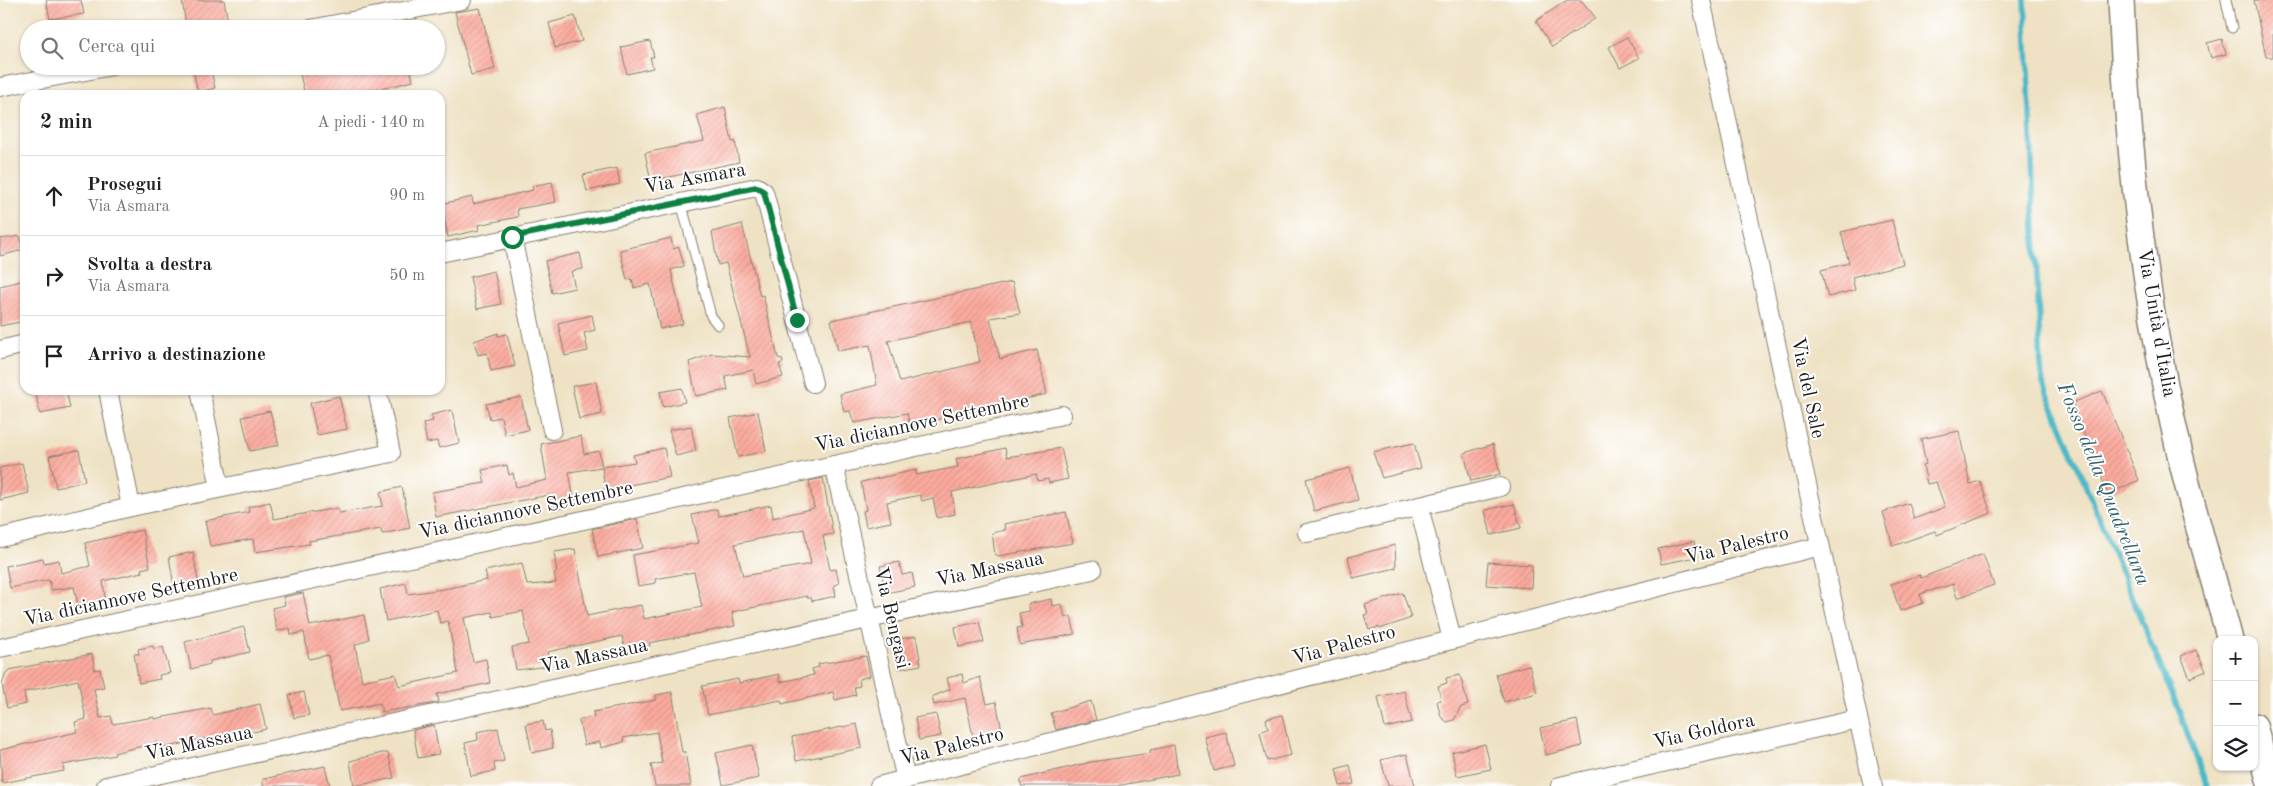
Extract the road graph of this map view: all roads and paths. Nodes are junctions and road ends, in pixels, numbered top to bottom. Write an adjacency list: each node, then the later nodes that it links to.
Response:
1 (462, 0): 5 (street)
2 (1700, 0): 28 (street, Via del Sale)
3 (2121, 0): 31 (main road, Via Unità d'Italia)
4 (2226, 0): 6 (lane)
5 (357, 20)
6 (2232, 28)
7 (66, 75): 8 (street)
8 (0, 88)
9 (681, 202): 10 (street, Via Asmara); 12 (lane); 15 (street, Via Asmara)
10 (512, 237): 11 (street, Via Asmara); 20 (street)
11 (445, 252)
12 (718, 325)
13 (20, 345): 14 (street)
14 (0, 350)
15 (813, 383)
16 (109, 395): 24 (street)
17 (201, 395): 23 (street)
18 (377, 395): 23 (street)
19 (1062, 415): 21 (street, Via diciannove Settembre)
20 (552, 430)
21 (834, 465): 30 (street, Via Bengasi); 33 (street, Via diciannove Settembre)
22 (1500, 487): 25 (street)
23 (220, 488): 24 (street)
24 (131, 506): 27 (street)
25 (1419, 506): 26 (street); 32 (street)
26 (1307, 533)
27 (0, 538)
28 (1820, 546): 32 (street, Via Palestro); 34 (street, Via del Sale)
29 (1092, 570): 30 (street, Via Massaua)
30 (869, 618): 36 (street, Via Bengasi); 37 (street, Via Massaua)
31 (2229, 636)
32 (1452, 640): 36 (street, Via Palestro)
33 (0, 648)
34 (1858, 719): 39 (street, Via Goldora); 40 (street, Via del Sale)
35 (2258, 740): 41 (main road)
36 (906, 780): 38 (street, Via Palestro)
37 (106, 786)
38 (879, 786)
39 (1560, 786)
40 (1873, 786)
41 (2271, 786)

